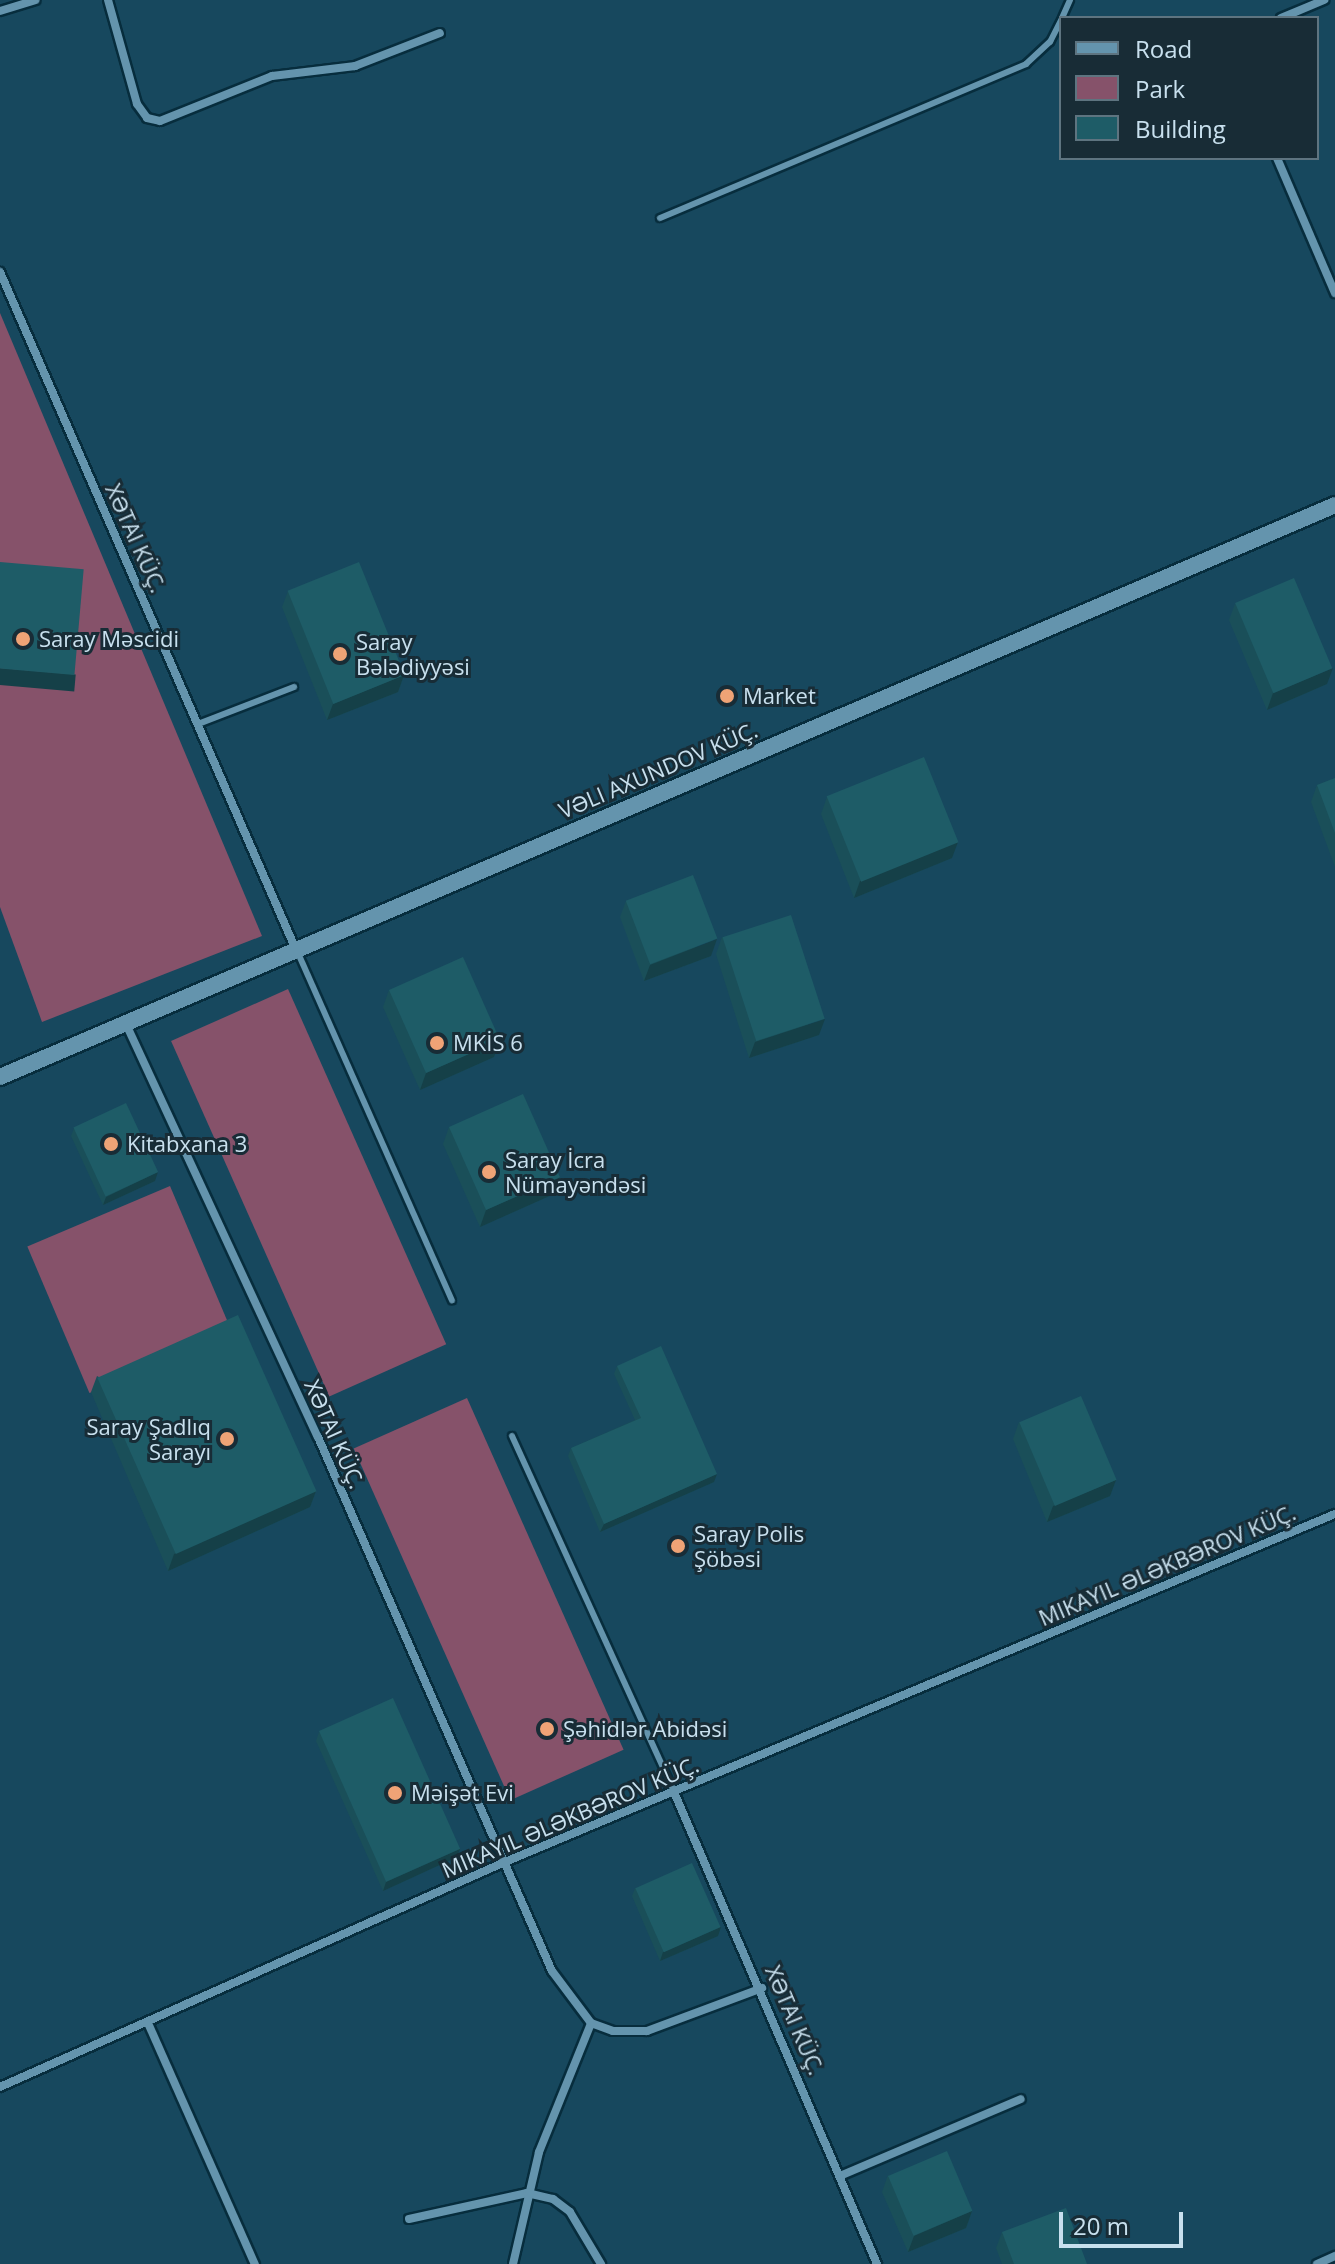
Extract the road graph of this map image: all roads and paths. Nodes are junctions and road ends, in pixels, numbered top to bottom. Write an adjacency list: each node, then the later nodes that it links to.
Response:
1 (35, 0): 4 (street)
2 (108, 0): 7 (street)
3 (1324, 0): 5 (street)
4 (0, 11)
5 (1286, 16)
6 (1059, 23): 9 (lane)
7 (440, 33)
8 (1278, 160): 11 (street)
9 (660, 218)
10 (1, 277): 14 (street, XƏTAI KÜÇ.)
11 (1335, 293)
12 (1335, 505): 15 (street, VƏLI AXUNDOV KÜÇ.)
13 (294, 687): 14 (lane)
14 (198, 724): 15 (street, XƏTAI KÜÇ.)
15 (296, 950): 16 (street, VƏLI AXUNDOV KÜÇ.); 18 (lane)
16 (126, 1024): 17 (street, VƏLI AXUNDOV KÜÇ.); 22 (street, XƏTAI KÜÇ.)
17 (0, 1077)
18 (452, 1300)
19 (512, 1436): 21 (lane)
20 (1335, 1514): 21 (street)
21 (674, 1792): 22 (street); 23 (street, XƏTAI KÜÇ.)
22 (505, 1862): 24 (street); 25 (street, XƏTAI KÜÇ.)
23 (762, 1988): 25 (street); 28 (street, XƏTAI KÜÇ.)
24 (148, 2023): 26 (street); 32 (street)
25 (591, 2023): 29 (street)
26 (0, 2087)
27 (1021, 2099): 28 (street)
28 (842, 2175): 35 (street, XƏTAI KÜÇ.)
29 (527, 2193): 30 (street); 33 (street); 34 (street)
30 (409, 2219)
31 (1335, 2256): 36 (street)
32 (255, 2264)
33 (513, 2264)
34 (601, 2264)
35 (877, 2264)
36 (1317, 2264)

